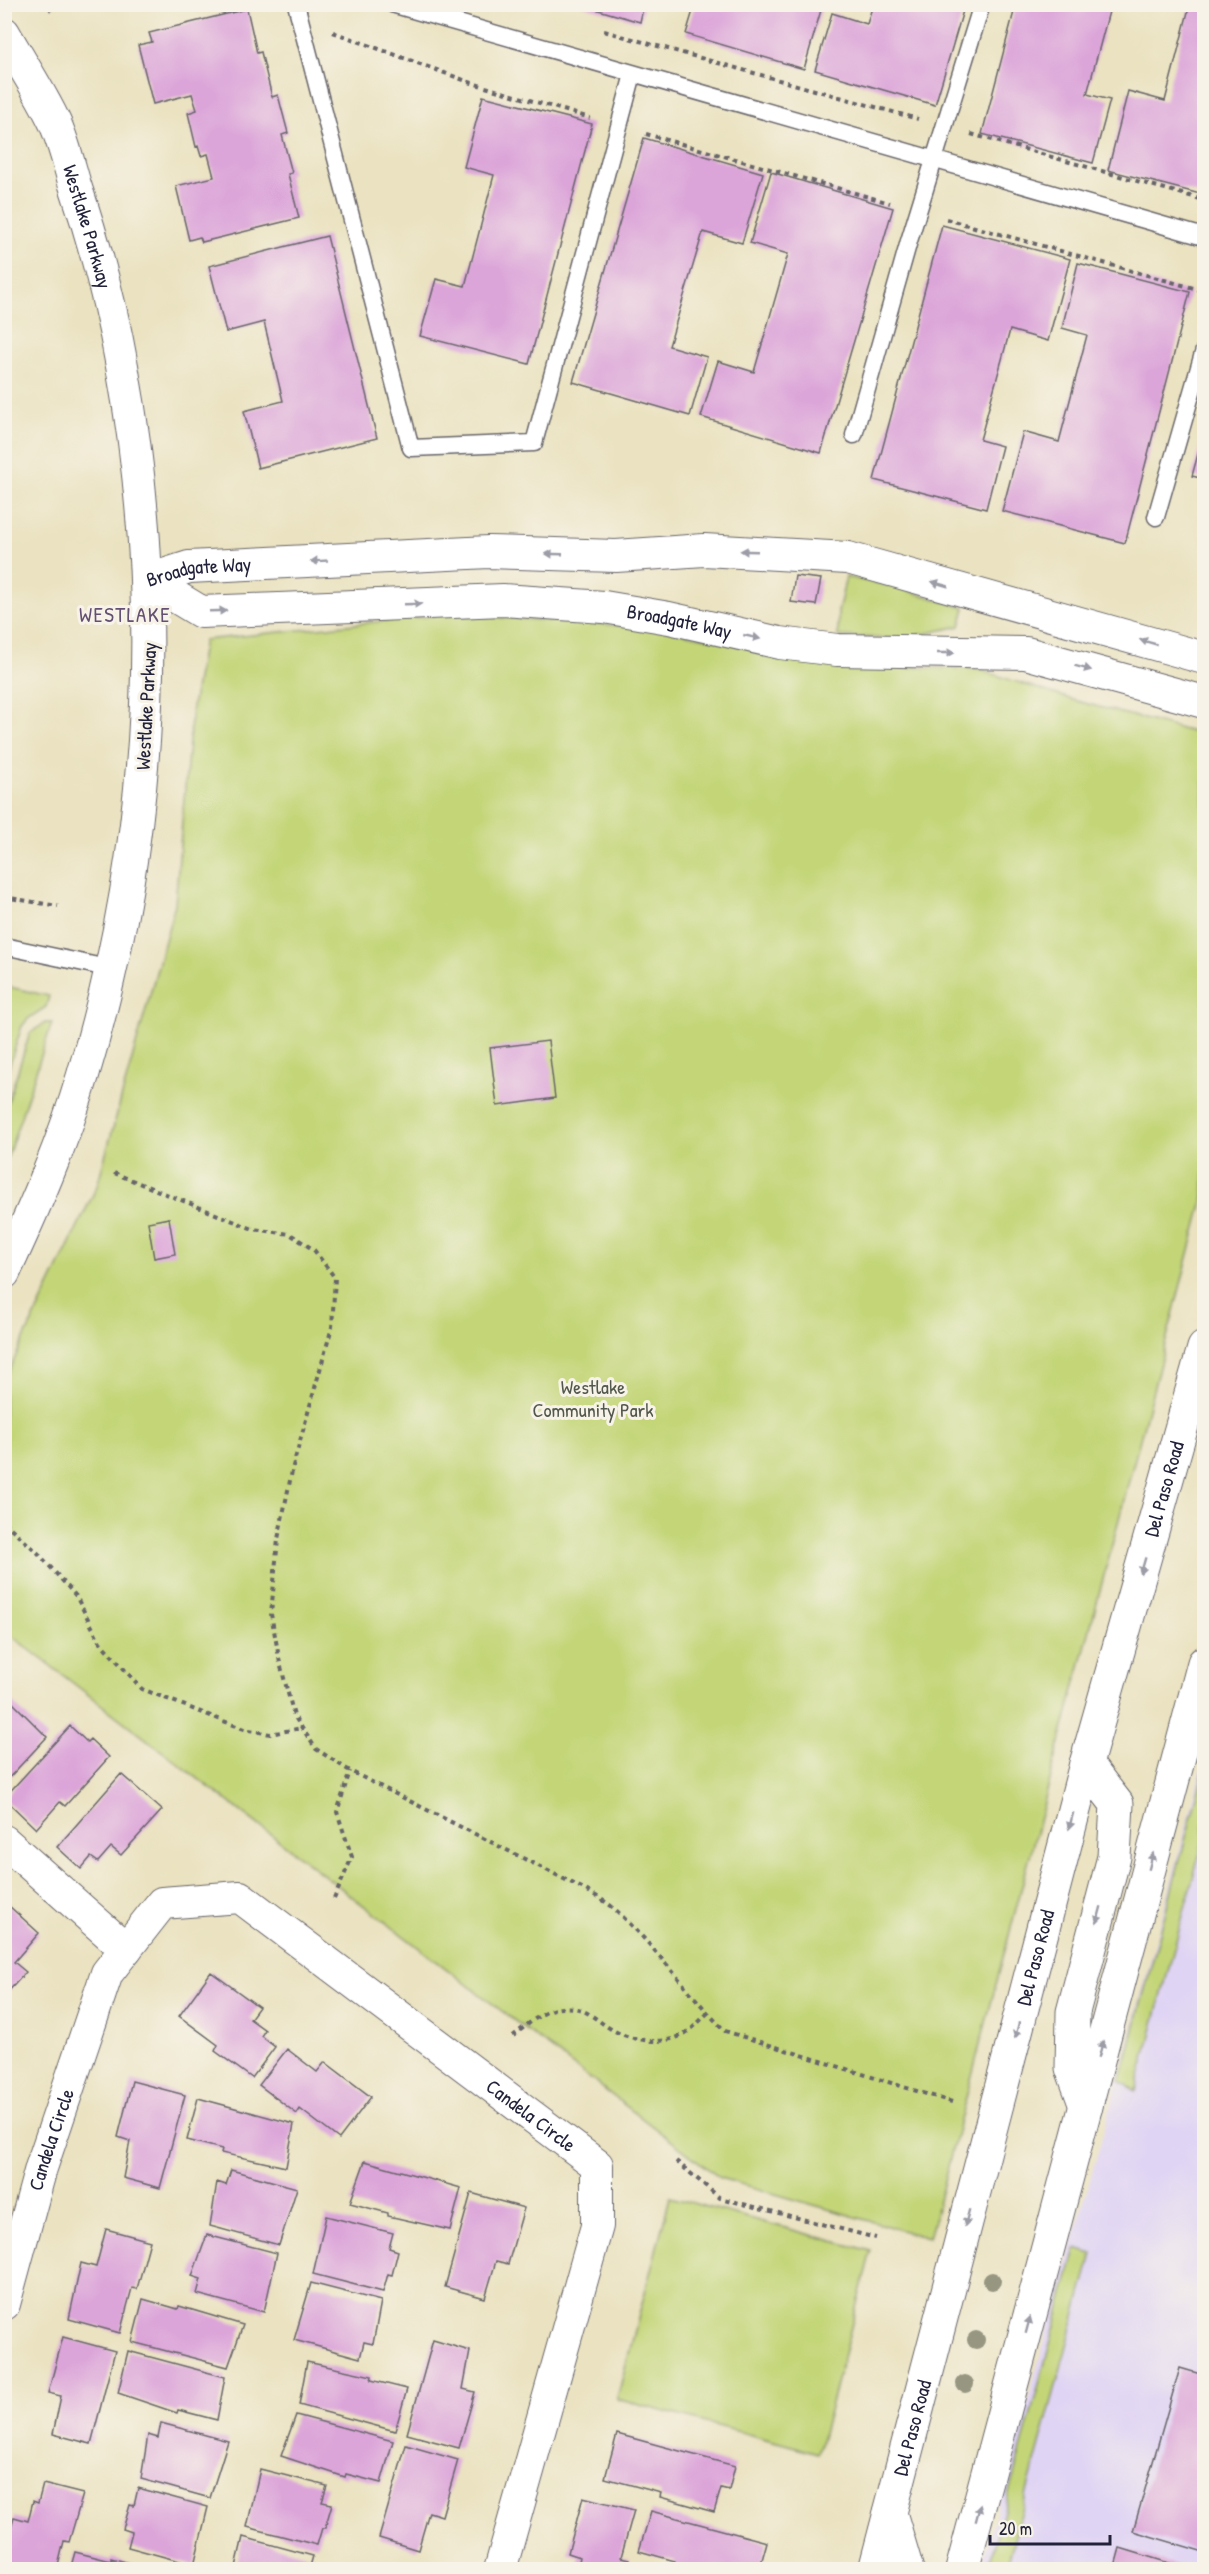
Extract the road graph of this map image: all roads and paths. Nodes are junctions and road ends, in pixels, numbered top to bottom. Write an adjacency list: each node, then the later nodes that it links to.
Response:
1 (60, 4): 4 (path)
2 (392, 4): 8 (lane)
3 (982, 4): 10 (lane)
4 (49, 10)
5 (298, 11): 9 (path); 9 (lane)
6 (596, 29): 10 (path)
7 (4, 33): 19 (street, Westlake Parkway)
8 (633, 74): 9 (lane); 11 (lane)
9 (619, 126): 13 (path)
10 (945, 127): 11 (lane); 12 (path)
11 (934, 160): 13 (lane); 14 (lane)
12 (1204, 200)
13 (918, 211): 15 (path); 17 (lane)
14 (1204, 237)
15 (1204, 291)
16 (1204, 350): 18 (lane)
17 (854, 435)
18 (1156, 518)
19 (148, 580): 20 (street, Broadgate Way, one-way to 19); 21 (street, Broadgate Way, one-way to 21); 25 (street, Westlake Parkway)
20 (1204, 658)
21 (1204, 702)
22 (4, 897): 23 (path)
23 (58, 906)
24 (4, 946): 25 (lane)
25 (112, 969): 27 (street, Westlake Parkway)
26 (114, 1173): 31 (path)
27 (4, 1273)
28 (1204, 1348): 32 (street, Del Paso Road, one-way to 32)
29 (4, 1522): 31 (path)
30 (1204, 1663): 40 (street, one-way to 30)
31 (302, 1728): 33 (path)
32 (1086, 1764): 40 (street, one-way to 40); 44 (street, Del Paso Road, one-way to 44)
33 (350, 1770): 35 (path); 37 (path)
34 (4, 1840): 36 (street)
35 (334, 1899)
36 (126, 1948): 43 (street, Candela Circle); 45 (street, Candela Circle)
37 (708, 2013): 38 (path); 39 (path)
38 (513, 2036)
39 (952, 2102)
40 (1086, 2106): 48 (street, one-way to 40)
41 (676, 2161): 42 (path)
42 (876, 2238)
43 (4, 2304)
44 (890, 2513): 46 (street, Del Paso Road); 47 (street)
45 (500, 2570)
46 (875, 2570)
47 (907, 2570)
48 (962, 2570)

